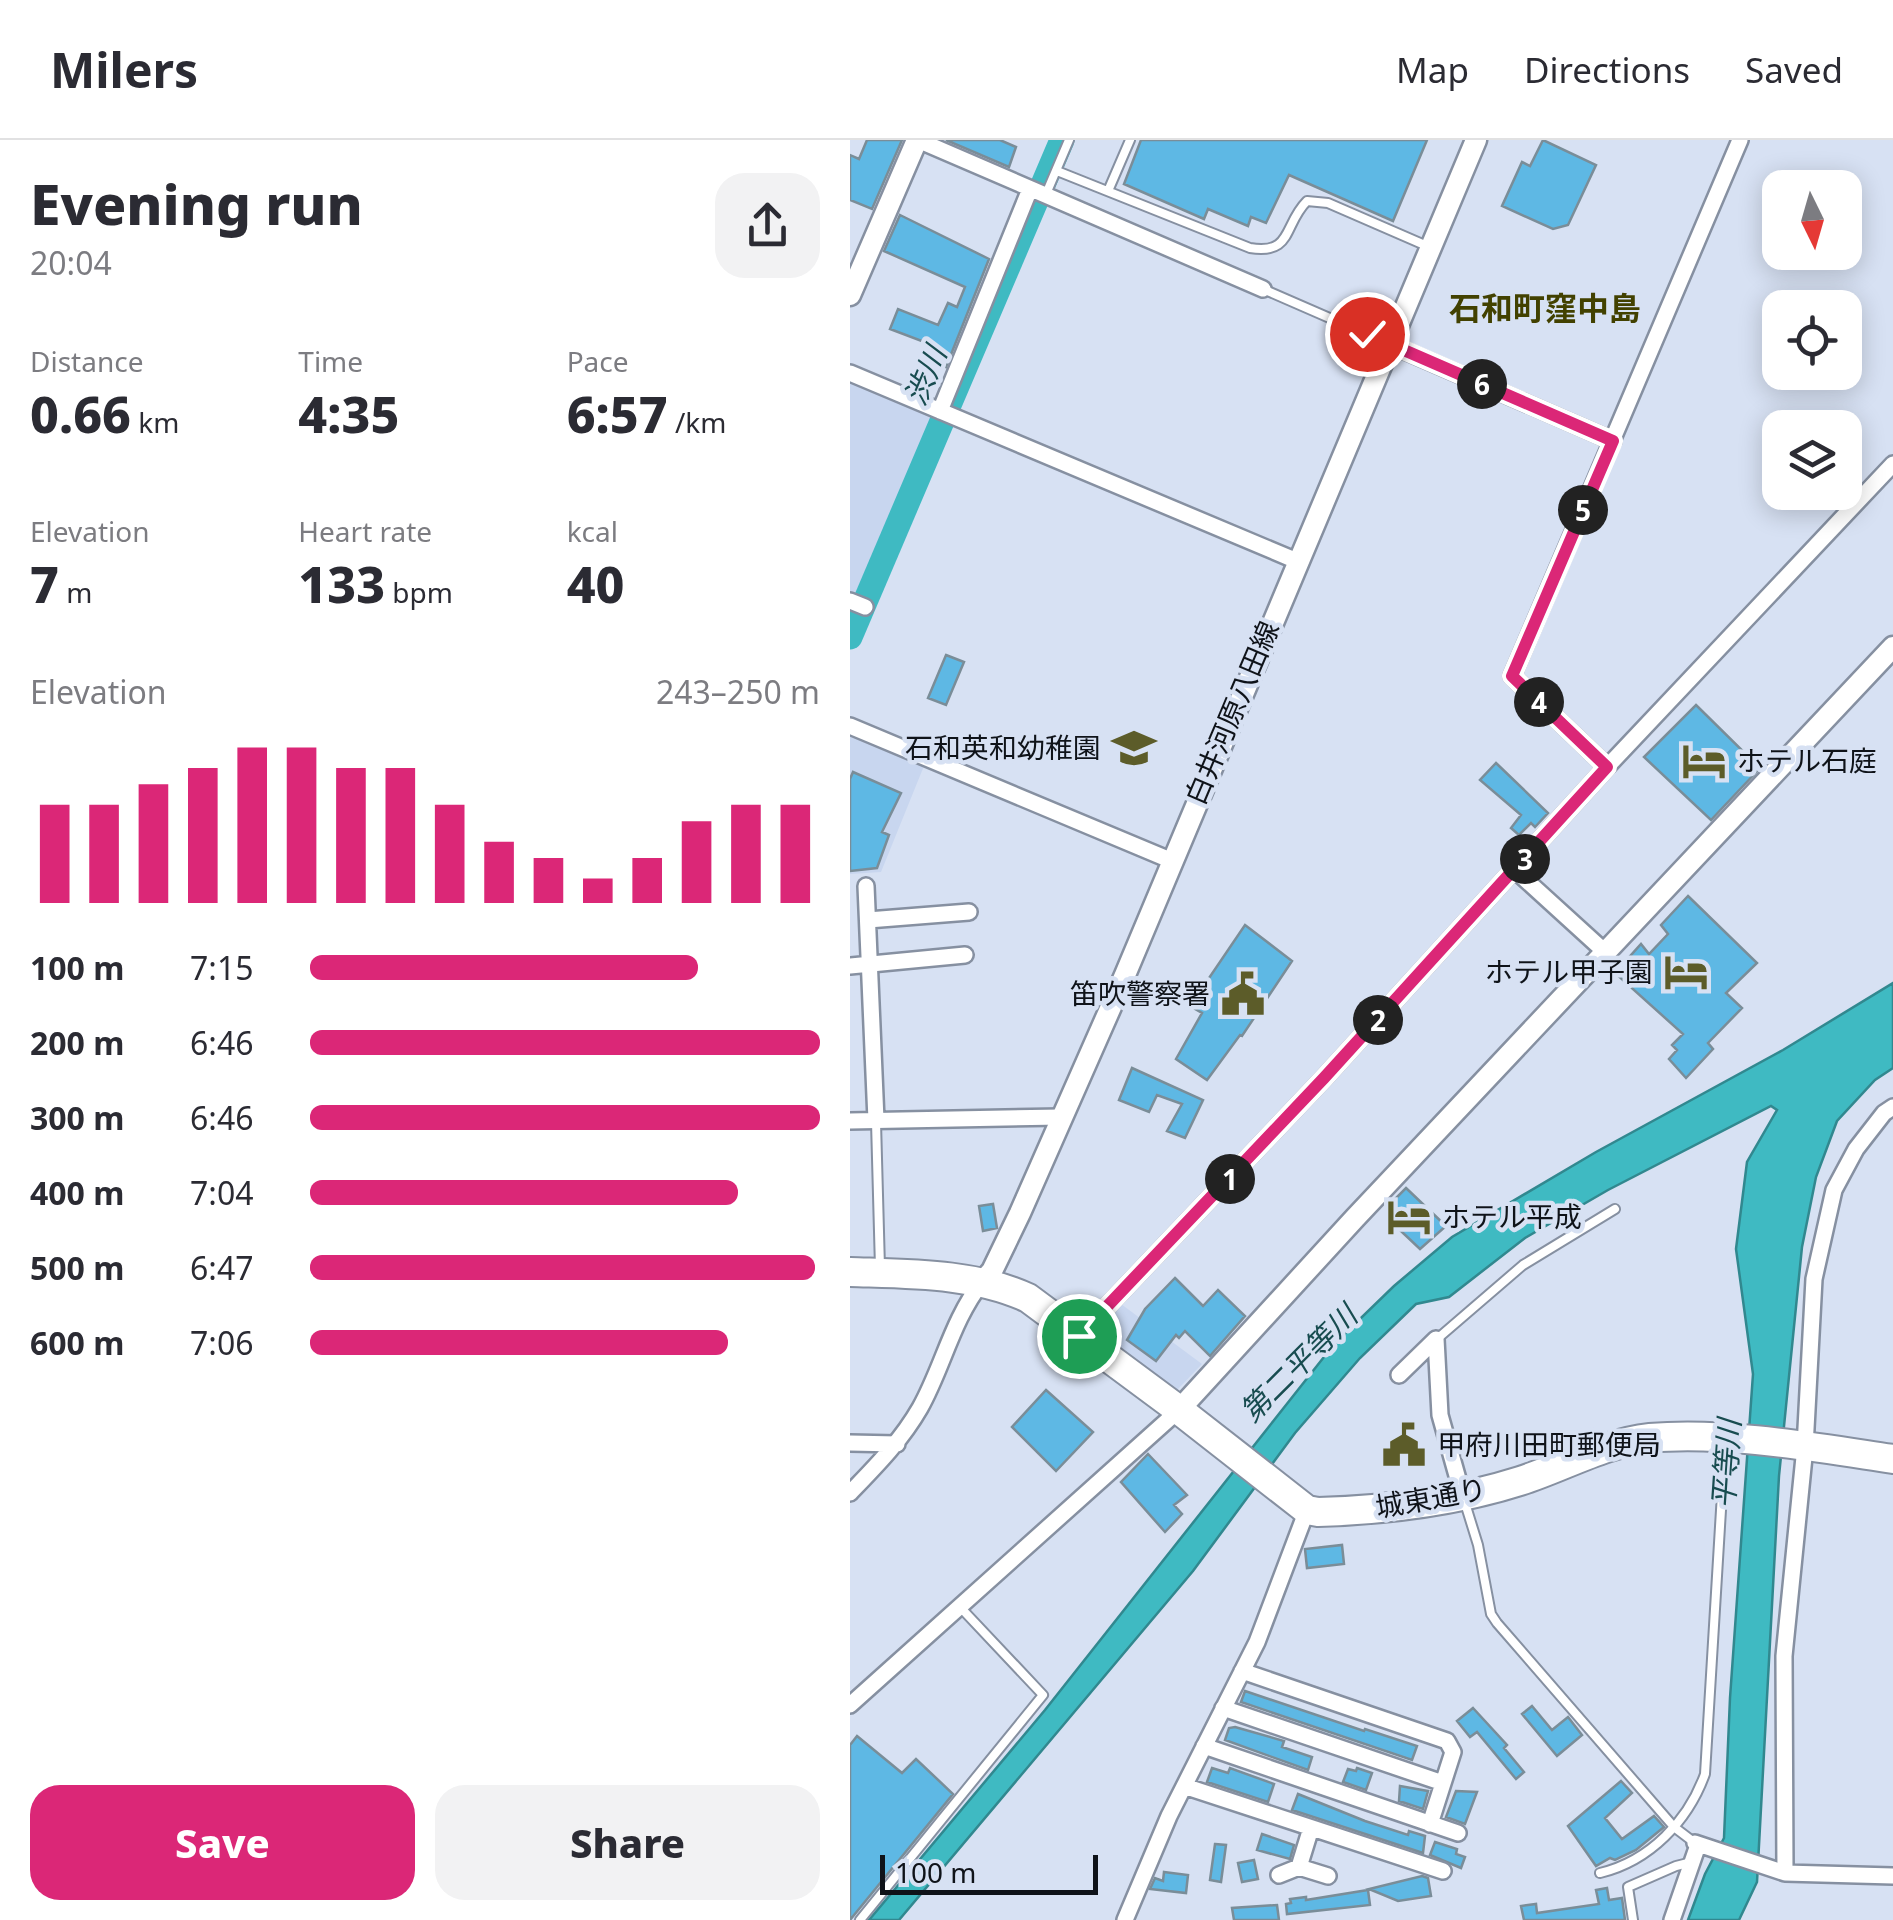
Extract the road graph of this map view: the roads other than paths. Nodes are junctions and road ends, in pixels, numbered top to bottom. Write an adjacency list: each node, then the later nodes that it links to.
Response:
1 (917, 140): 8 (street); 11 (main road)
2 (1070, 140): 6 (lane)
3 (1130, 140): 7 (lane)
4 (1476, 140): 9 (main road, 白井河原八田線)
5 (1740, 140): 15 (street)
6 (1057, 171): 7 (lane); 8 (lane)
7 (1108, 191): 9 (lane)
8 (1038, 192): 10 (street); 14 (street)
9 (1430, 247): 12 (main road, 白井河原八田線)
10 (1263, 289): 12 (lane)
11 (850, 295)
12 (1389, 344): 15 (street); 17 (main road, 白井河原八田線)
13 (850, 373): 14 (street)
14 (944, 412): 17 (street)
15 (1613, 441): 20 (street)
16 (1893, 464): 20 (street)
17 (1297, 561): 21 (main road, 白井河原八田線)
18 (1893, 647): 26 (main road)
19 (850, 726): 21 (street)
20 (1607, 767): 22 (street)
21 (1170, 860): 31 (main road, 白井河原八田線)
22 (1515, 870): 26 (street); 38 (street)
23 (866, 886): 25 (street)
24 (969, 912): 25 (street)
25 (868, 920): 28 (street)
26 (1604, 951): 41 (main road)
27 (965, 955): 28 (street)
28 (870, 964): 29 (street); 32 (street)
29 (850, 966)
30 (1893, 1107): 45 (street)
31 (1061, 1117): 32 (street); 37 (main road, 白井河原八田線)
32 (876, 1120): 33 (street); 36 (lane)
33 (850, 1121)
34 (1615, 1209): 39 (lane)
35 (850, 1272): 36 (highway)
36 (880, 1273): 37 (highway)
37 (982, 1282): 38 (highway); 44 (street)
38 (1079, 1336): 41 (highway)
39 (1436, 1339): 40 (street); 48 (street)
40 (1399, 1374)
41 (1179, 1410): 49 (highway); 50 (street)
42 (1730, 1440): 45 (highway, 城東通り); 48 (highway, 城東通り); 58 (lane)
43 (850, 1443): 44 (street)
44 (897, 1444): 47 (street)
45 (1801, 1446): 46 (highway, 城東通り); 66 (street)
46 (1893, 1459)
47 (850, 1493)
48 (1463, 1497): 49 (highway, 城東通り); 58 (lane)
49 (1307, 1510): 51 (street)
50 (960, 1606): 52 (street); 70 (lane)
51 (1242, 1671): 53 (street); 55 (street)
52 (850, 1705)
53 (1224, 1708): 54 (street); 55 (street)
54 (1204, 1746): 56 (street); 57 (street)
55 (1443, 1782): 57 (street)
56 (1184, 1786): 59 (street); 71 (street)
57 (1430, 1824): 60 (street)
58 (1674, 1827): 61 (lane); 65 (lane)
59 (1311, 1828): 63 (street); 64 (street)
60 (1458, 1833)
61 (1699, 1845): 62 (street); 66 (street)
62 (1692, 1862): 72 (lane); 73 (street)
63 (1299, 1867): 67 (street); 68 (street)
64 (1443, 1871)
65 (1600, 1873)
66 (1785, 1873): 69 (street)
67 (1280, 1874)
68 (1328, 1876)
69 (1893, 1876)
70 (860, 1920)
71 (1125, 1920)
72 (1633, 1920)
73 (1672, 1920)

